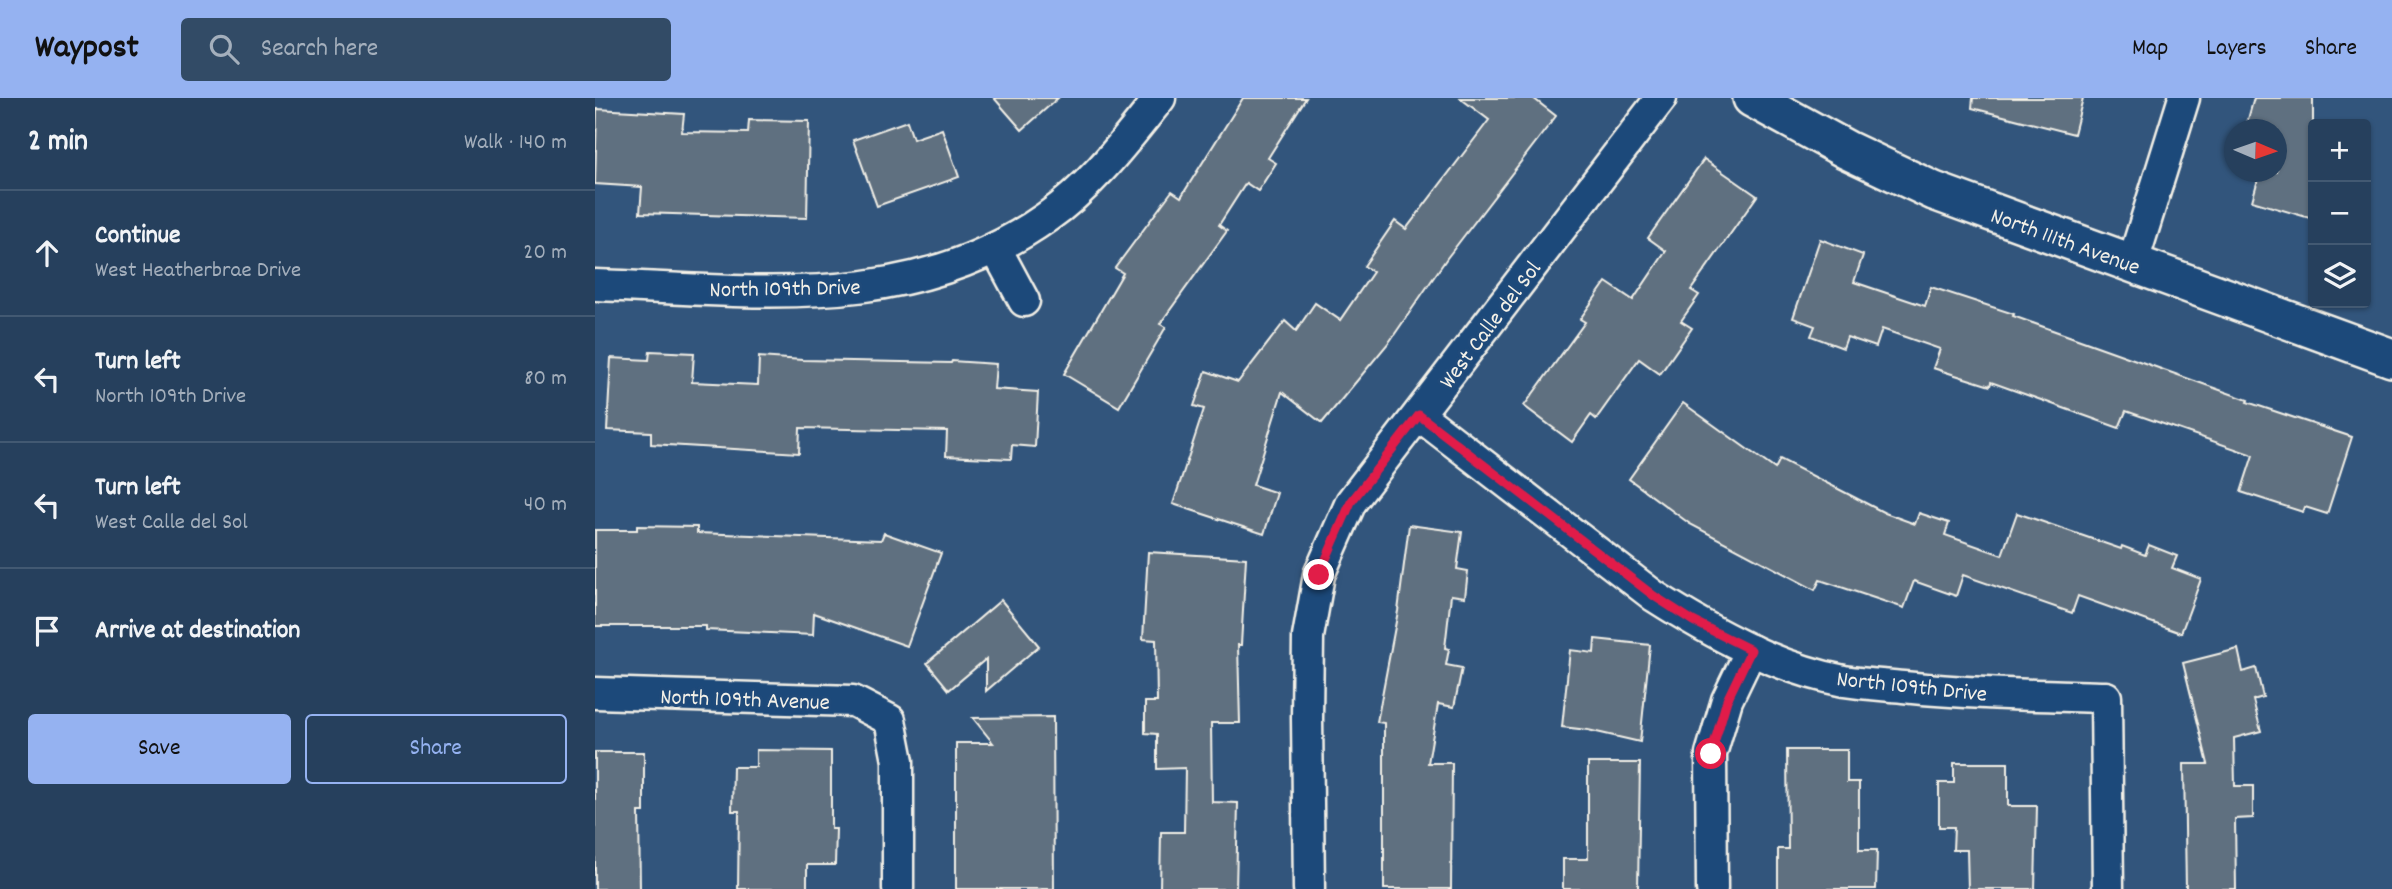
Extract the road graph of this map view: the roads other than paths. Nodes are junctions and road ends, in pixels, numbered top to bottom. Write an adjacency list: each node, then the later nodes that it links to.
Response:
1 (1160, 98): 5 (street, North 109th Drive)
2 (1661, 98): 10 (street, West Calle del Sol)
3 (1752, 98): 6 (street, North 111th Avenue)
4 (2184, 98): 6 (street)
5 (996, 248): 7 (street, North 109th Drive); 8 (street)
6 (2132, 265): 9 (street, North 111th Avenue)
7 (595, 285)
8 (1024, 300)
9 (2392, 358)
10 (1419, 415): 11 (street, North 109th Drive); 14 (street, West Calle del Sol)
11 (1751, 650): 15 (street); 16 (street, North 109th Drive)
12 (595, 693): 13 (street, North 109th Avenue)
13 (898, 889)
14 (1309, 889)
15 (1712, 889)
16 (2108, 889)

